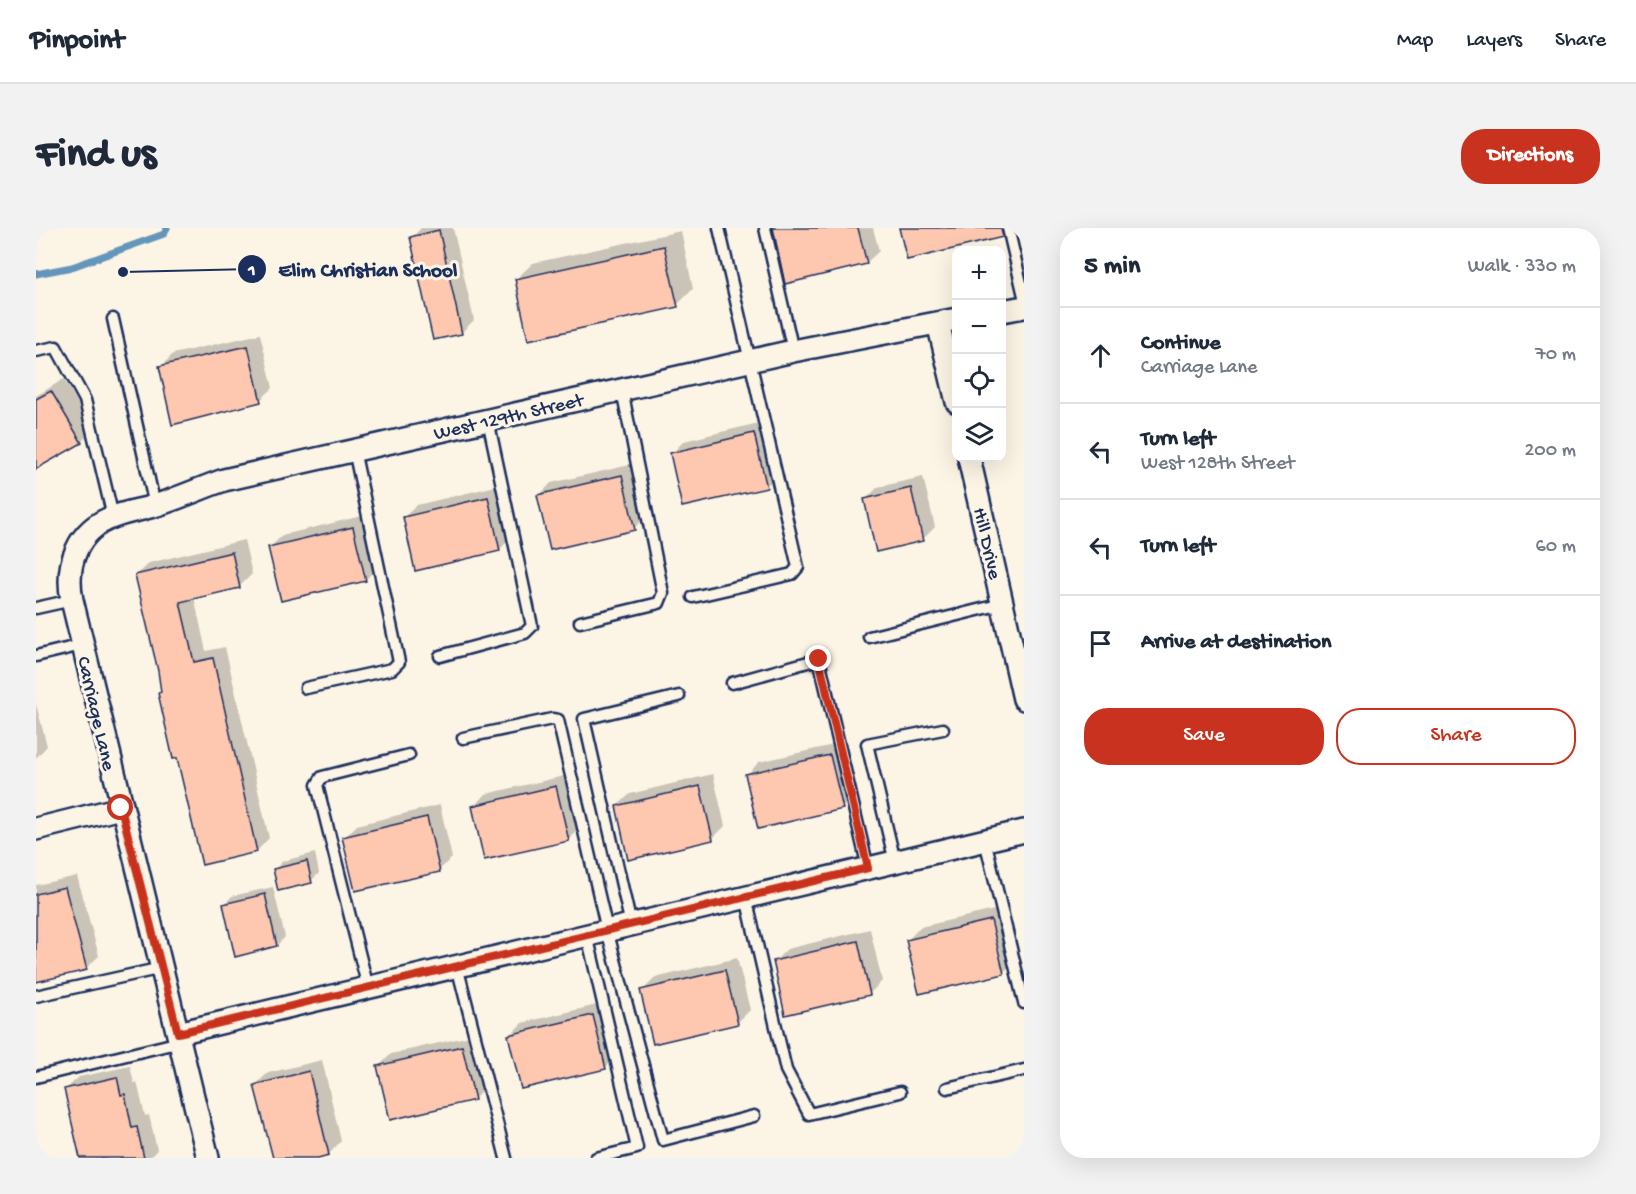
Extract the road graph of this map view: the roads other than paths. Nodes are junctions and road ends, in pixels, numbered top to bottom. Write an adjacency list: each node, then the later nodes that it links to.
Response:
1 (719, 228): 11 (lane)
2 (765, 228): 10 (lane)
3 (1008, 228): 4 (lane)
4 (1024, 296)
5 (1024, 307): 6 (street)
6 (1006, 310)
7 (113, 319): 17 (lane)
8 (947, 321): 10 (street, West 129th Street); 12 (street)
9 (36, 351): 18 (lane)
10 (793, 351): 11 (street, West 129th Street)
11 (750, 360): 13 (street, West 129th Street); 20 (lane)
12 (952, 362)
13 (622, 390): 14 (street, West 129th Street); 24 (lane)
14 (488, 420): 15 (street, West 129th Street); 29 (lane)
15 (354, 450): 17 (street, West 129th Street); 31 (lane)
16 (970, 462): 22 (street, Hill Drive)
17 (155, 506): 18 (street, West 129th Street)
18 (113, 517): 19 (street, West 129th Street)
19 (76, 548): 21 (street, Carriage Lane)
20 (693, 597)
21 (72, 600): 23 (lane); 27 (street, Carriage Lane)
22 (1002, 604): 25 (street, Hill Drive); 26 (lane)
23 (36, 608)
24 (580, 622)
25 (1017, 634): 33 (street, Hill Drive)
26 (869, 637)
27 (82, 645): 28 (lane); 37 (street, Carriage Lane)
28 (36, 656)
29 (440, 656)
30 (732, 683): 42 (lane)
31 (306, 688)
32 (679, 696): 44 (lane)
33 (1024, 699)
34 (943, 729): 41 (lane)
35 (463, 738): 45 (lane)
36 (409, 754): 48 (lane)
37 (121, 808): 38 (street); 47 (street, Carriage Lane)
38 (36, 829)
39 (1024, 831): 40 (street)
40 (985, 840): 41 (street); 50 (lane)
41 (895, 862): 42 (street)
42 (868, 868): 43 (street)
43 (747, 897): 44 (street); 55 (lane)
44 (631, 925): 45 (street)
45 (598, 933): 46 (street); 56 (lane); 59 (lane)
46 (457, 966): 48 (street); 58 (lane)
47 (162, 968): 49 (lane); 51 (street, Carriage Lane)
48 (368, 988): 51 (street)
49 (36, 996)
50 (1024, 1003)
51 (179, 1037): 53 (lane); 57 (street, Carriage Lane)
52 (1024, 1070): 54 (lane)
53 (36, 1077)
54 (947, 1088)
55 (900, 1092)
56 (754, 1116)
57 (208, 1158)
58 (506, 1158)
59 (596, 1158)

